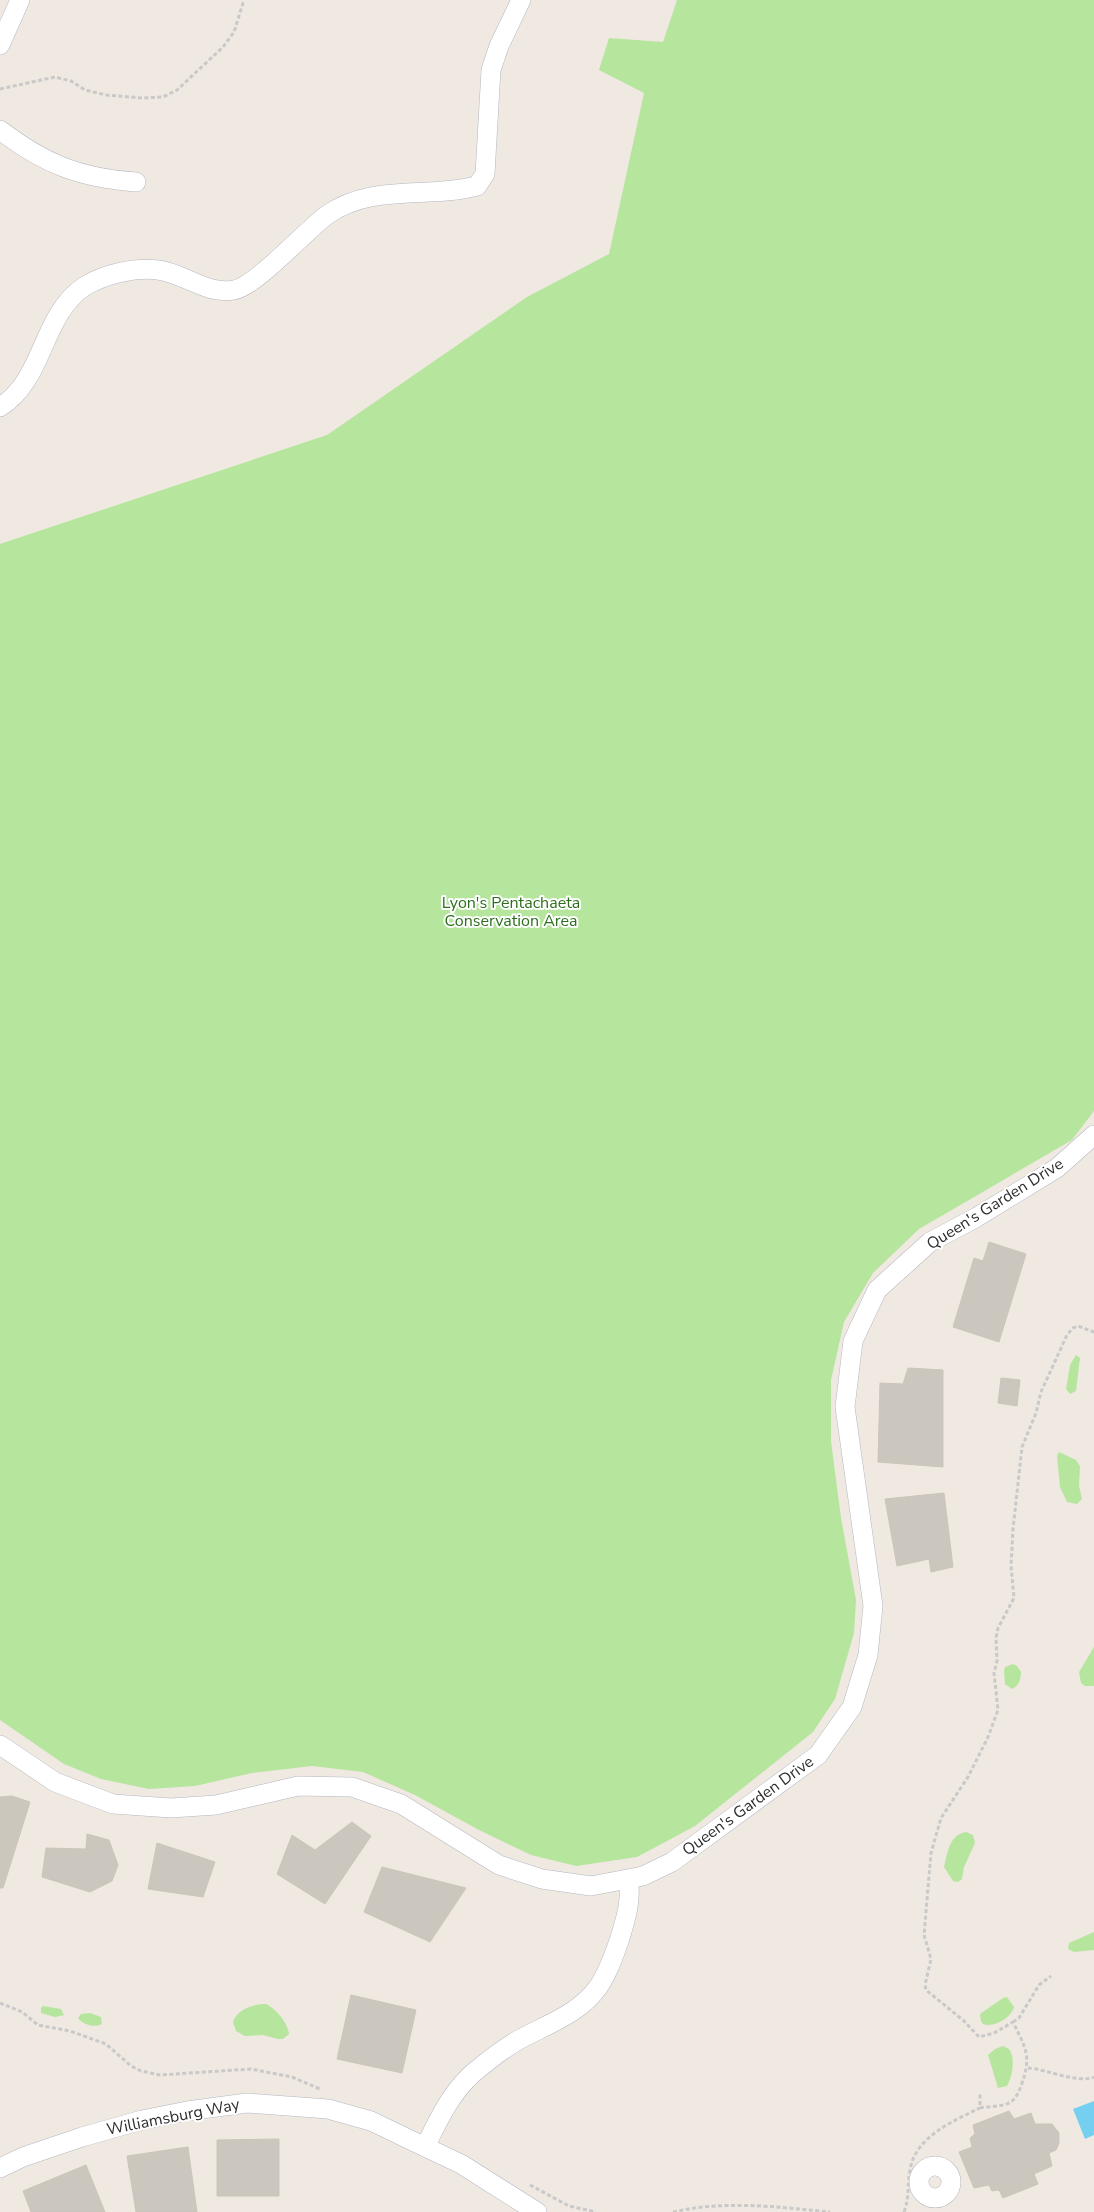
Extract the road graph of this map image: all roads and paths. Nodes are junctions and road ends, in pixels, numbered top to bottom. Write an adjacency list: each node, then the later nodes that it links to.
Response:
1 (20, 0): 4 (street)
2 (244, 0): 5 (path)
3 (521, 0): 8 (street)
4 (0, 45)
5 (0, 89)
6 (0, 130): 7 (street)
7 (136, 182)
8 (0, 407)
9 (1094, 1135): 12 (street, Queen's Garden Drive)
10 (1094, 1332): 14 (path)
11 (0, 1745): 12 (street, Queen's Garden Drive)
12 (628, 1879): 19 (street)
13 (1051, 1976): 14 (path)
14 (1013, 2022): 15 (path)
15 (1028, 2068): 16 (path); 18 (path)
16 (1094, 2077)
17 (980, 2094): 18 (path)
18 (980, 2108): 24 (path)
19 (425, 2147): 20 (street, Williamsburg Way); 21 (street, Williamsburg Way)
20 (0, 2168)
21 (537, 2212)
22 (673, 2212): 23 (path)
23 (830, 2212)
24 (904, 2212)

